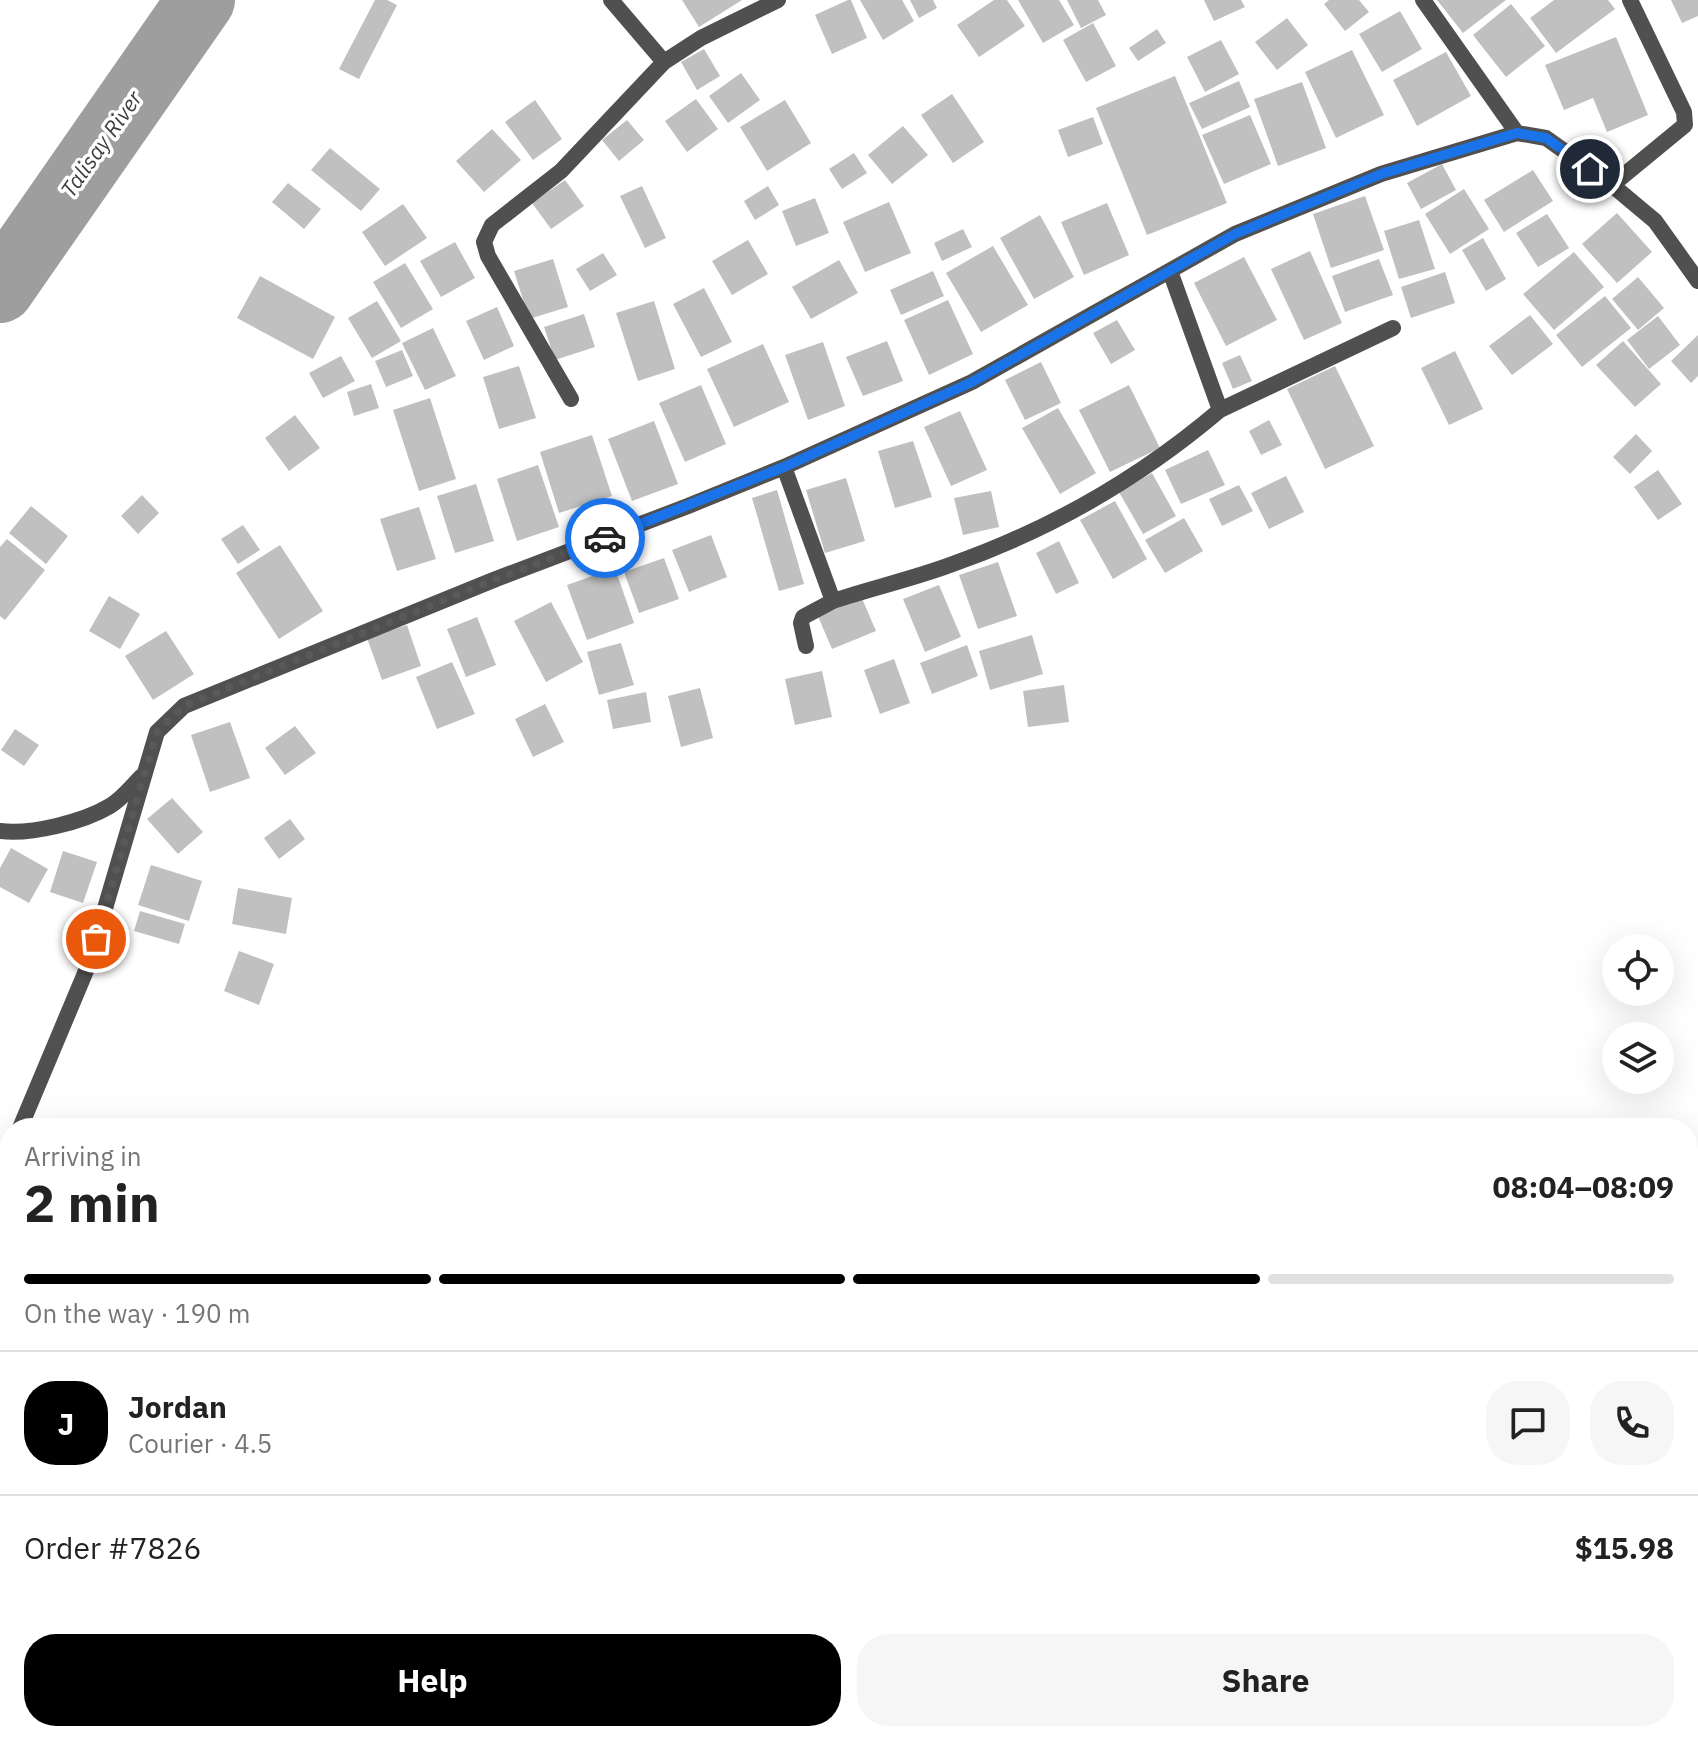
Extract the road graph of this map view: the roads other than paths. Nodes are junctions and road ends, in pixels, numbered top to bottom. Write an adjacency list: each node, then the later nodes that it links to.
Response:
1 (611, 0): 5 (street)
2 (778, 0): 5 (street)
3 (1423, 0): 6 (street)
4 (1630, 0): 7 (street)
5 (664, 62): 11 (street)
6 (1517, 133): 7 (street); 8 (street)
7 (1612, 185): 9 (street)
8 (1170, 271): 12 (street); 13 (street)
9 (1698, 281)
10 (1393, 328): 12 (street)
11 (571, 399)
12 (1220, 410): 14 (street)
13 (784, 467): 14 (street); 16 (street)
14 (833, 601): 15 (street)
15 (806, 646)
16 (144, 774): 17 (street); 18 (street)
17 (0, 831)
18 (24, 1118)

